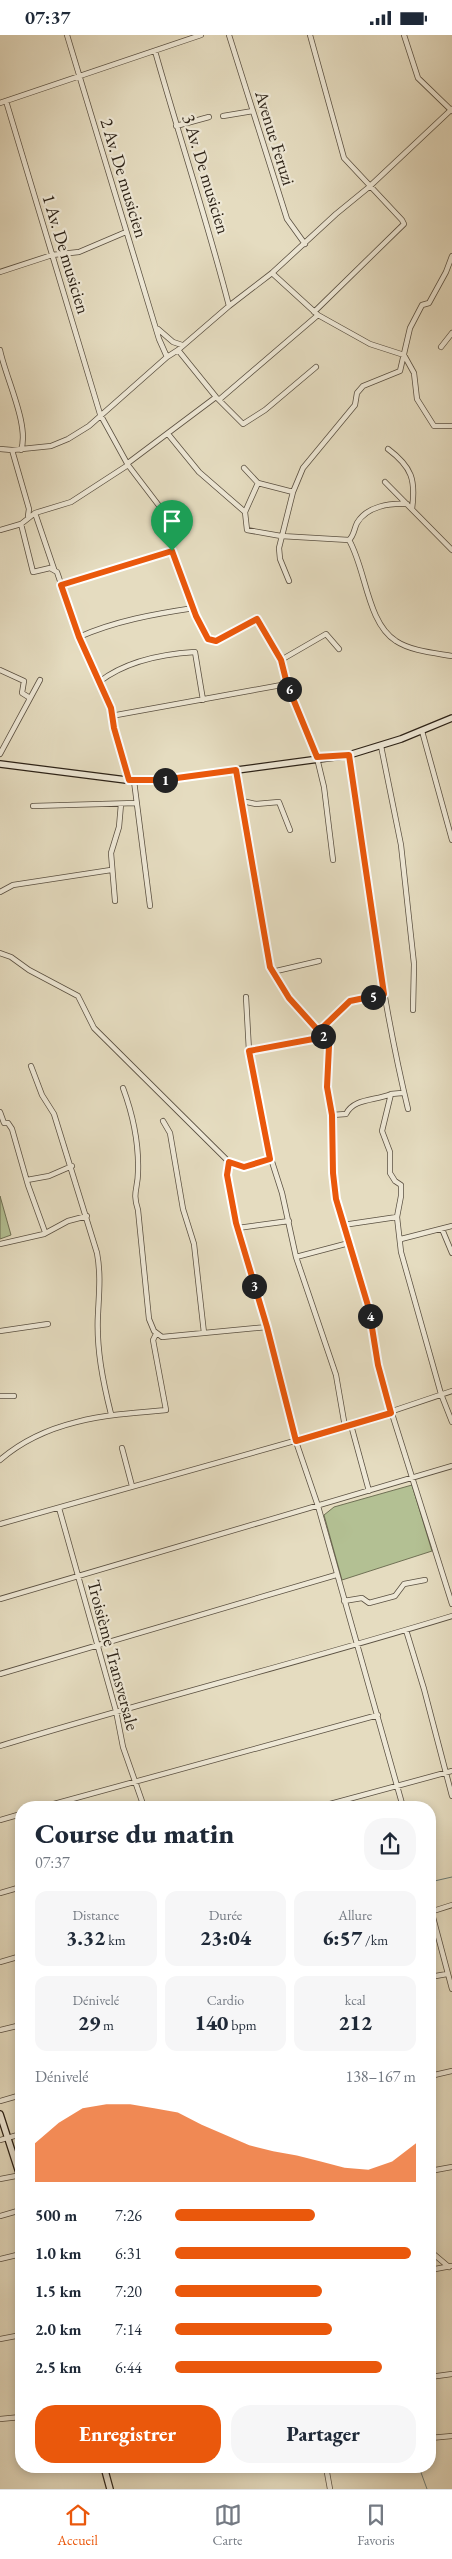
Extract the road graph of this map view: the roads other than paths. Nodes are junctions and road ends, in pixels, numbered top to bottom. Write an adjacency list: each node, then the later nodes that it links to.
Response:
1 (67, 35): 7 (street, 2 Av. De musicien)
2 (201, 35): 6 (street)
3 (229, 35): 11 (street, Avenue Feruzi)
4 (310, 35): 15 (street)
5 (404, 35): 10 (street)
6 (155, 51): 7 (street); 14 (street, 3 Av. De musicien)
7 (79, 76): 8 (street); 16 (street, 2 Av. De musicien)
8 (6, 101): 9 (street); 18 (street, 1 Av. De musicien)
9 (0, 103)
10 (452, 110): 15 (street)
11 (253, 111): 12 (street); 17 (street, Avenue Feruzi)
12 (223, 116)
13 (209, 117): 14 (street)
14 (176, 126): 22 (street, 3 Av. De musicien)
15 (369, 187): 17 (street); 23 (street)
16 (126, 232): 18 (street); 24 (street, 2 Av. De musicien)
17 (305, 244): 21 (street)
18 (52, 255): 20 (street); 34 (street, 1 Av. De musicien)
19 (452, 256): 30 (street)
20 (0, 272)
21 (272, 273): 22 (street); 23 (street)
22 (229, 306): 26 (street)
23 (316, 313): 30 (street); 33 (street)
24 (157, 328): 26 (street); 31 (street, 2 Av. De musicien)
25 (452, 333): 27 (street)
26 (182, 345): 29 (street)
27 (441, 347)
28 (0, 349): 40 (street)
29 (178, 350): 31 (street); 33 (street)
30 (404, 355): 35 (street); 45 (street)
31 (167, 357): 34 (street)
32 (316, 367): 33 (street)
33 (218, 398): 36 (street)
34 (100, 414): 40 (street); 41 (street, 1 Av. De musicien)
35 (452, 426)
36 (168, 433): 41 (street); 48 (street)
37 (0, 449): 39 (street)
38 (388, 449): 47 (street)
39 (12, 450): 40 (street); 50 (street)
40 (21, 450)
41 (128, 464): 49 (street); 56 (street, 1 Av. De musicien)
42 (244, 468): 44 (street)
43 (386, 481): 46 (street)
44 (258, 483): 45 (street); 48 (street)
45 (293, 492): 53 (street)
46 (407, 504): 47 (street); 54 (street)
47 (412, 509): 55 (street)
48 (245, 512): 53 (street)
49 (36, 513): 50 (street); 57 (street)
50 (28, 517): 51 (street)
51 (21, 524): 52 (street); 57 (street)
52 (0, 530)
53 (281, 536): 54 (street); 58 (street)
54 (349, 541): 63 (street)
55 (452, 550)
56 (172, 551): 59 (street); 60 (street, 1 Av. De musicien)
57 (54, 569): 59 (street)
58 (289, 581)
59 (61, 585): 61 (street)
60 (194, 608): 61 (street); 64 (street, 1 Av. De musicien)
61 (79, 637): 67 (street)
62 (340, 649): 64 (street)
63 (452, 656)
64 (281, 660): 68 (street)
65 (0, 670): 69 (street)
66 (40, 680): 69 (street)
67 (100, 682): 70 (street); 71 (street)
68 (287, 684): 70 (street); 77 (street)
69 (30, 698): 75 (street)
70 (203, 699): 71 (street)
71 (111, 716): 80 (street)
72 (452, 717): 73 (street)
73 (422, 731): 74 (street); 85 (street)
74 (381, 746): 76 (street); 98 (street)
75 (0, 754)
76 (349, 755): 77 (street); 96 (street)
77 (317, 757): 79 (street); 88 (street)
78 (0, 764): 80 (street)
79 (236, 770): 80 (street); 81 (street)
80 (131, 780): 82 (street)
81 (242, 801): 86 (street); 95 (street)
82 (136, 803): 83 (street); 92 (street)
83 (121, 804): 84 (street); 89 (street)
84 (33, 806)
85 (450, 817): 87 (street)
86 (290, 830)
87 (452, 840)
88 (333, 860)
89 (111, 870): 90 (street); 91 (street)
90 (0, 891)
91 (115, 901)
92 (150, 905)
93 (0, 953): 111 (street)
94 (319, 961): 95 (street)
95 (272, 972): 99 (street)
96 (384, 994): 99 (street); 104 (street)
97 (246, 997): 101 (street)
98 (413, 1010)
99 (320, 1030): 100 (street)
100 (324, 1037): 101 (street); 108 (street)
101 (249, 1051): 110 (street)
102 (31, 1066): 112 (street)
103 (123, 1087): 131 (street)
104 (402, 1093): 105 (street); 106 (street)
105 (391, 1094): 108 (street); 115 (street)
106 (408, 1109)
107 (0, 1112): 113 (street)
108 (332, 1115): 117 (street)
109 (163, 1121): 130 (street)
110 (270, 1159): 111 (street); 116 (street)
111 (229, 1162): 119 (street)
112 (72, 1166): 113 (street); 114 (street)
113 (26, 1180): 121 (street)
114 (87, 1216): 121 (street); 137 (street)
115 (397, 1217): 117 (street); 122 (street)
116 (289, 1221): 119 (street); 126 (street)
117 (344, 1225): 123 (street)
118 (452, 1226): 120 (street)
119 (238, 1228): 128 (street)
120 (442, 1229): 122 (street); 125 (street)
121 (46, 1232): 124 (street)
122 (401, 1239): 133 (street)
123 (349, 1243): 126 (street); 136 (street)
124 (0, 1244)
125 (452, 1253)
126 (296, 1257): 140 (street)
127 (48, 1324): 129 (street)
128 (267, 1327): 130 (street); 141 (street)
129 (0, 1331)
130 (204, 1333): 131 (street)
131 (156, 1334): 137 (street)
132 (452, 1391): 133 (street)
133 (441, 1394): 136 (street); 138 (street)
134 (0, 1396): 135 (street)
135 (14, 1396)
136 (391, 1413): 139 (street); 145 (street)
137 (111, 1414): 143 (street)
138 (452, 1422)
139 (351, 1425): 140 (street); 147 (street)
140 (345, 1427): 141 (street)
141 (296, 1441): 146 (street); 148 (street)
142 (122, 1448): 146 (street)
143 (0, 1460)
144 (452, 1466): 145 (street)
145 (412, 1478): 147 (street); 156 (street)
146 (132, 1486): 149 (street)
147 (369, 1491): 148 (street)
148 (318, 1506): 151 (street); 152 (street)
149 (59, 1508): 150 (street); 152 (street, Troisième Transversale)
150 (0, 1525)
151 (336, 1575): 155 (street); 159 (street)
152 (78, 1576): 154 (street); 159 (street, Troisième Transversale)
153 (425, 1580): 155 (street)
154 (0, 1599)
155 (344, 1601): 160 (street)
156 (452, 1604)
157 (452, 1616): 158 (street)
158 (406, 1630): 160 (street); 166 (street)
159 (97, 1645): 161 (street); 162 (street, Troisième Transversale)
160 (357, 1645): 162 (street); 163 (street)
161 (0, 1674)
162 (116, 1711): 164 (street); 167 (street, Troisième Transversale)
163 (378, 1715): 167 (street); 168 (street)
164 (0, 1746)
165 (452, 1771): 166 (street)
166 (445, 1773): 168 (street); 169 (street)
167 (136, 1783): 170 (street); 171 (street, Troisième Transversale)
168 (397, 1786): 172 (street); 173 (street)
169 (452, 1796)
170 (66, 1801)
171 (142, 1801)
172 (341, 1801)
173 (401, 1801)
174 (15, 1816): 175 (street)
175 (0, 1820)
176 (15, 1889): 177 (street)
177 (0, 1893)
178 (452, 1905): 179 (street)
179 (436, 1909)
180 (436, 1933): 183 (street)
181 (15, 1958): 182 (street)
182 (0, 1962)
183 (447, 1974): 184 (street); 185 (street)
184 (436, 1976)
185 (452, 1989)
186 (15, 2027): 187 (street)
187 (0, 2031)
188 (452, 2071): 189 (street)
189 (436, 2075)
190 (15, 2097): 191 (street)
191 (0, 2101)
192 (0, 2114): 194 (street)
193 (15, 2136): 194 (street)
194 (8, 2138): 195 (street); 196 (street)
195 (0, 2140)
196 (15, 2158)
197 (452, 2167): 198 (street)
198 (436, 2170)
199 (15, 2177): 200 (street)
200 (0, 2179)
201 (15, 2212): 202 (street)
202 (0, 2216)
203 (15, 2255): 205 (street)
204 (436, 2256): 206 (street)
205 (0, 2259)
206 (450, 2266): 207 (street)
207 (436, 2269)
208 (15, 2336): 209 (street)
209 (0, 2339)
210 (452, 2375): 211 (street)
211 (436, 2376)
212 (15, 2418): 213 (street)
213 (0, 2419)
214 (452, 2436): 215 (street)
215 (436, 2437)
216 (106, 2473): 218 (street)
217 (327, 2473): 219 (street)
218 (110, 2489)
219 (330, 2489)

